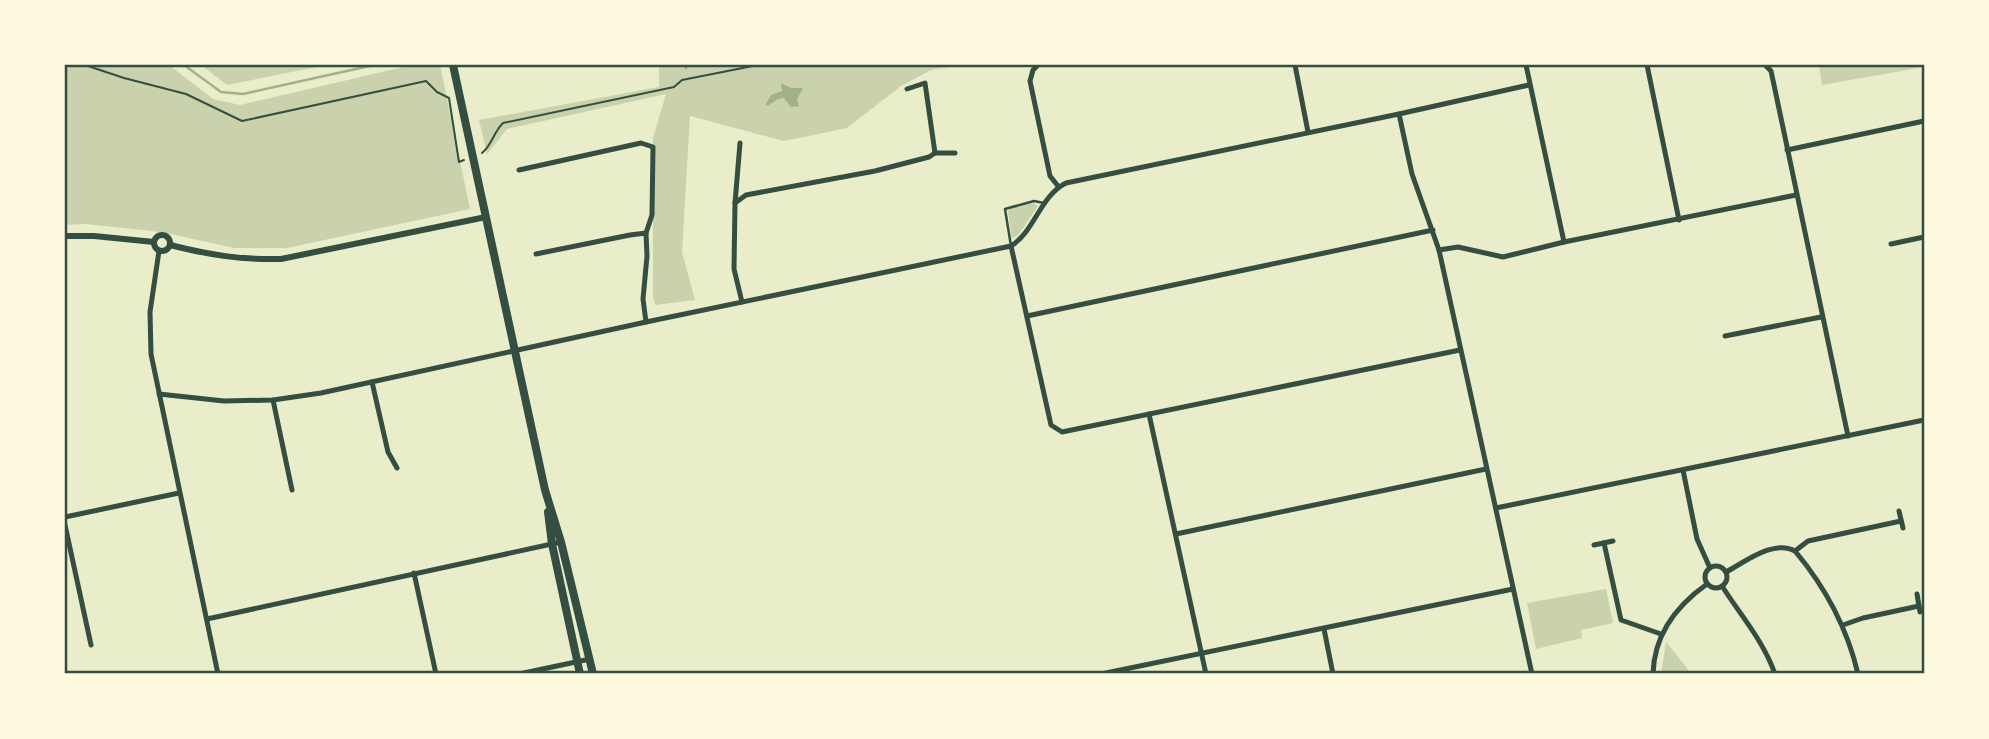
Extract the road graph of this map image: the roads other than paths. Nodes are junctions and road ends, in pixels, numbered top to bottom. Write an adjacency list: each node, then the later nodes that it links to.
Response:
1 (453, 65): 21 (main road)
2 (1038, 65): 17 (street)
3 (1295, 65): 11 (street)
4 (1526, 65): 7 (street)
5 (1647, 65): 22 (street)
6 (1765, 65): 13 (street)
7 (1530, 85): 9 (street); 27 (street)
8 (907, 89): 14 (street)
9 (1399, 114): 11 (street); 23 (street)
10 (1924, 121): 13 (street)
11 (1308, 132): 17 (street)
12 (740, 143): 19 (street)
13 (1787, 150): 18 (street)
14 (935, 153): 15 (street); 19 (street)
15 (955, 153)
16 (519, 170): 24 (street)
17 (1058, 186): 20 (street)
18 (1796, 195): 22 (street); 37 (street)
19 (735, 203): 35 (street)
20 (1044, 203): 31 (street); 31 (lane)
21 (486, 217): 30 (street); 41 (main road)
22 (1679, 219): 27 (street)
23 (1433, 230): 32 (street); 36 (street)
24 (646, 233): 34 (street); 38 (street)
25 (65, 236): 28 (street)
26 (1924, 237): 29 (street)
27 (1564, 242): 32 (street)
28 (154, 243): 30 (street); 33 (street)
29 (1891, 244)
30 (170, 246): 33 (street)
31 (1011, 246): 35 (street); 36 (street)
32 (1439, 250): 40 (street)
33 (159, 251): 43 (street)
34 (536, 254)
35 (742, 302): 38 (street)
36 (1027, 316): 45 (street)
37 (1821, 317): 39 (street); 47 (street)
38 (646, 322): 41 (street)
39 (1725, 336)
40 (1460, 350): 45 (street); 49 (street)
41 (514, 351): 42 (street); 60 (main road)
42 (372, 382): 44 (street); 48 (street)
43 (159, 394): 44 (street); 52 (street)
44 (273, 400): 51 (street)
45 (1149, 414): 58 (street)
46 (1924, 420): 47 (street)
47 (1848, 436): 50 (street)
48 (397, 468)
49 (1486, 469): 54 (street); 58 (street)
50 (1683, 470): 54 (street); 64 (street)
51 (292, 490)
52 (179, 492): 56 (street); 71 (street)
53 (65, 508): 56 (street)
54 (1496, 508): 69 (street)
55 (1899, 511): 63 (street)
56 (66, 517)
57 (65, 525): 75 (street)
58 (1176, 534): 76 (street)
59 (1613, 541): 61 (street)
60 (556, 543): 66 (street); 77 (main road); 78 (main road)
61 (1604, 543): 62 (street); 74 (street)
62 (1594, 545)
63 (1795, 551): 65 (street); 72 (street)
64 (1710, 568): 65 (street); 67 (street)
65 (1726, 572): 68 (street)
66 (414, 573): 71 (street); 80 (street)
67 (1707, 584): 68 (street); 74 (street)
68 (1722, 586): 89 (street)
69 (1513, 589): 73 (street); 87 (street)
70 (1917, 594): 72 (street)
71 (206, 619): 79 (street)
72 (1843, 625): 90 (street)
73 (1324, 629): 76 (street); 86 (street)
74 (1661, 634): 88 (street)
75 (91, 645)
76 (1201, 654): 84 (street); 85 (street)
77 (590, 659): 78 (street); 83 (main road)
78 (577, 662): 81 (street); 82 (main road)
79 (218, 674)
80 (436, 674)
81 (519, 674)
82 (580, 674)
83 (593, 674)
84 (1101, 674)
85 (1206, 674)
86 (1333, 674)
87 (1532, 674)
88 (1653, 674)
89 (1775, 674)
90 (1858, 674)

